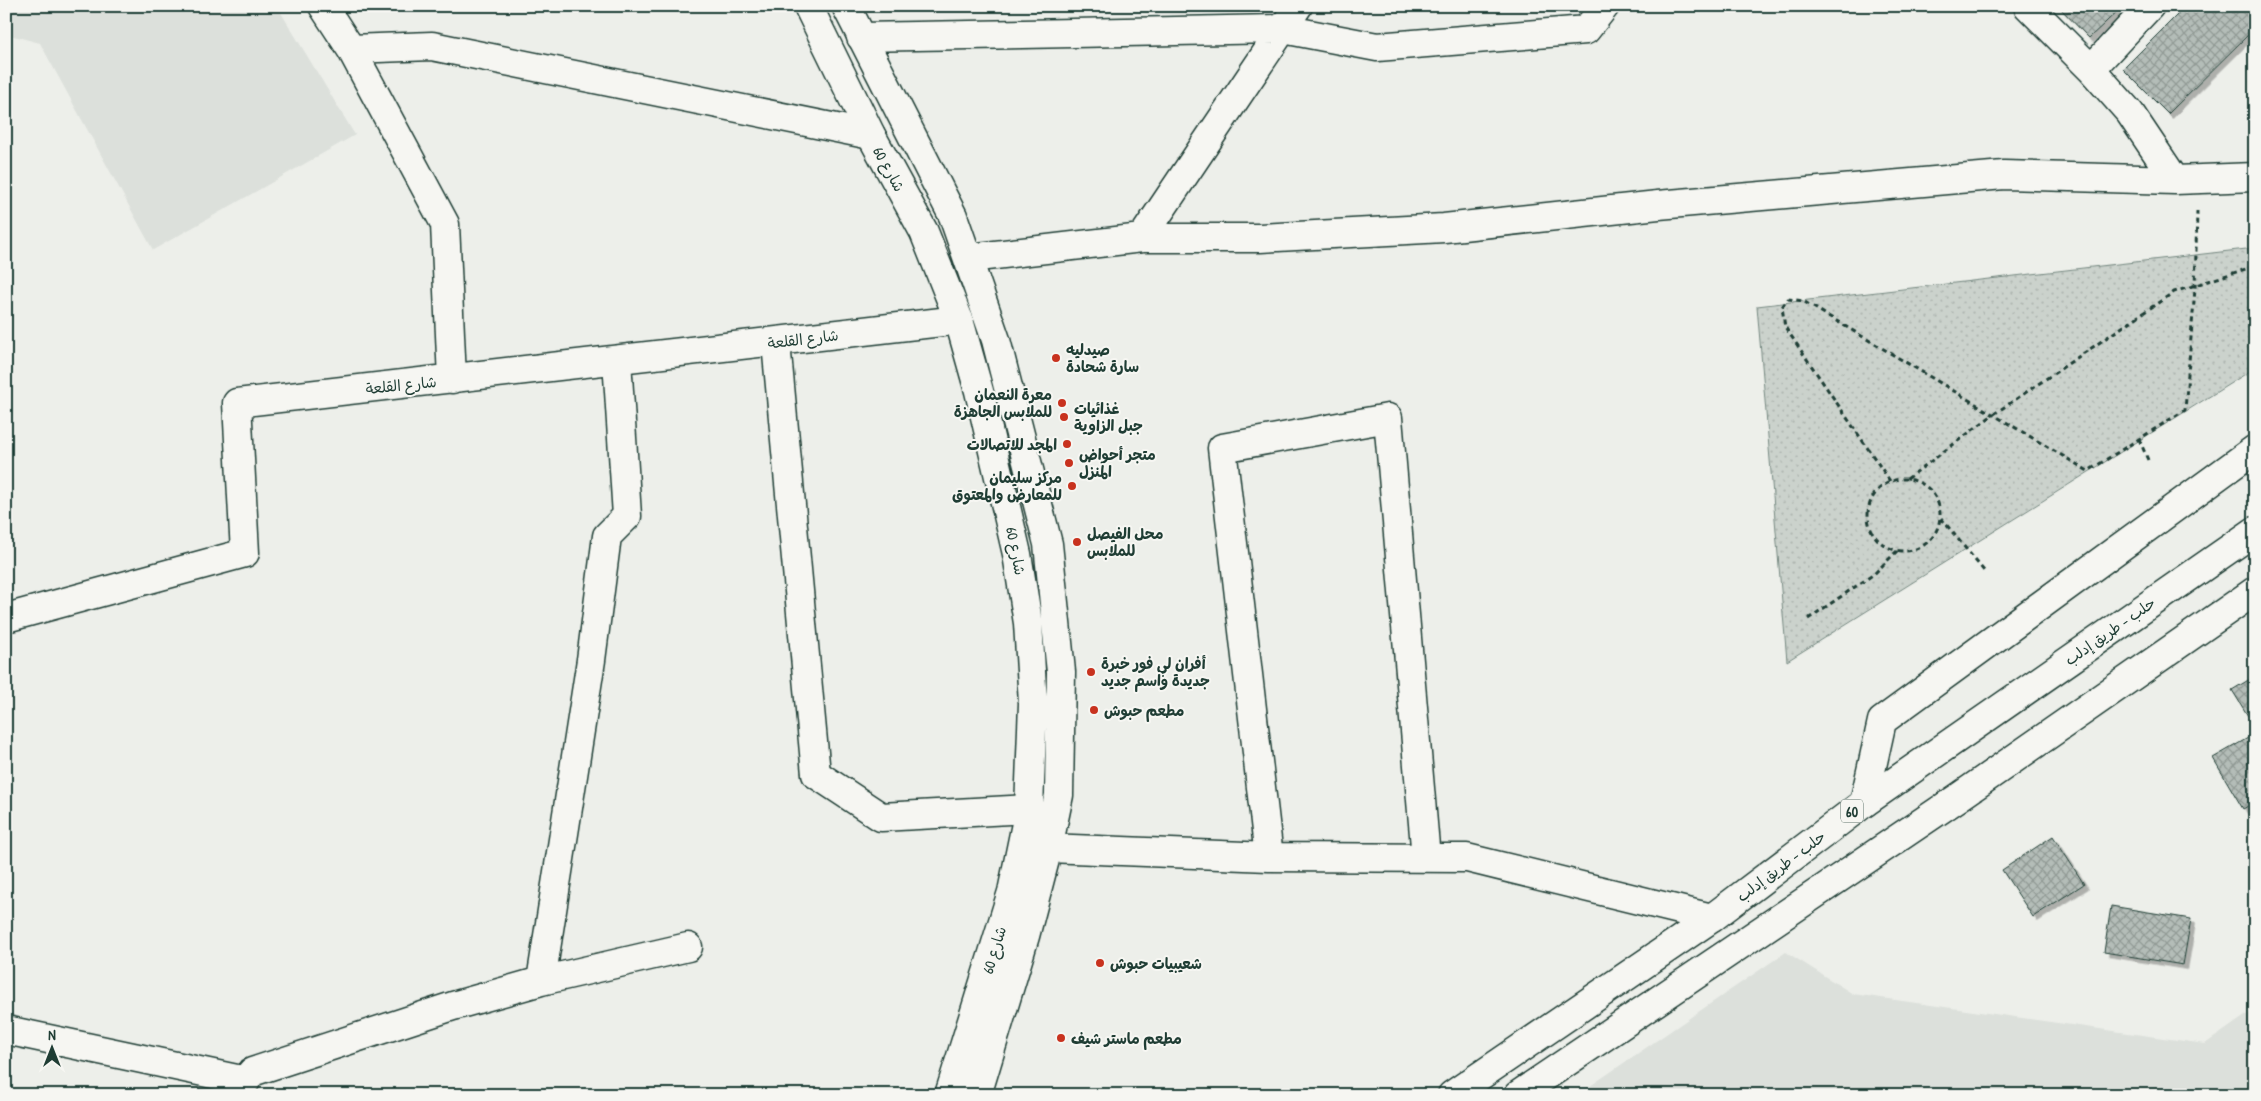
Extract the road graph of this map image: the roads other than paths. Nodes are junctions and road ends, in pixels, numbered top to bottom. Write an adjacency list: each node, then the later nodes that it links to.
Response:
1 (323, 6): 10 (street)
2 (808, 6): 12 (street, شارع 60)
3 (846, 6): 9 (street, شارع 60)
4 (1298, 6): 8 (street)
5 (1605, 6): 8 (street)
6 (2028, 6): 11 (street)
7 (2150, 6): 11 (street)
8 (1283, 29): 9 (street); 15 (street)
9 (861, 36): 16 (street, شارع 60)
10 (351, 49): 12 (street); 20 (street)
11 (2091, 69): 14 (street)
12 (871, 135): 17 (street, شارع 60)
13 (2255, 177): 14 (street)
14 (2175, 180): 15 (street)
15 (1142, 238): 16 (street)
16 (969, 258): 27 (street, شارع 60)
17 (959, 320): 18 (street, شارع القلعة); 26 (street, شارع 60)
18 (776, 343): 19 (street, شارع القلعة); 26 (street)
19 (617, 360): 20 (street, شارع القلعة); 32 (street)
20 (452, 379): 24 (street, شارع القلعة)
21 (2255, 448): 25 (street)
22 (2255, 530): 25 (street, حلب - طريق إدلب / 60)
23 (2255, 591): 38 (street)
24 (6, 618)
25 (1864, 802): 30 (street, حلب - طريق إدلب / 60)
26 (1029, 809): 35 (street, شارع 60)
27 (1048, 848): 28 (street); 36 (street, شارع 60)
28 (1269, 857): 29 (street); 29 (street)
29 (1426, 858): 30 (street)
30 (1712, 918): 37 (street, حلب - طريق إدلب / 60)
31 (688, 947): 32 (street)
32 (541, 981): 34 (street)
33 (6, 1030): 34 (street)
34 (241, 1088)
35 (948, 1095)
36 (977, 1095)
37 (1452, 1095)
38 (1518, 1095)

